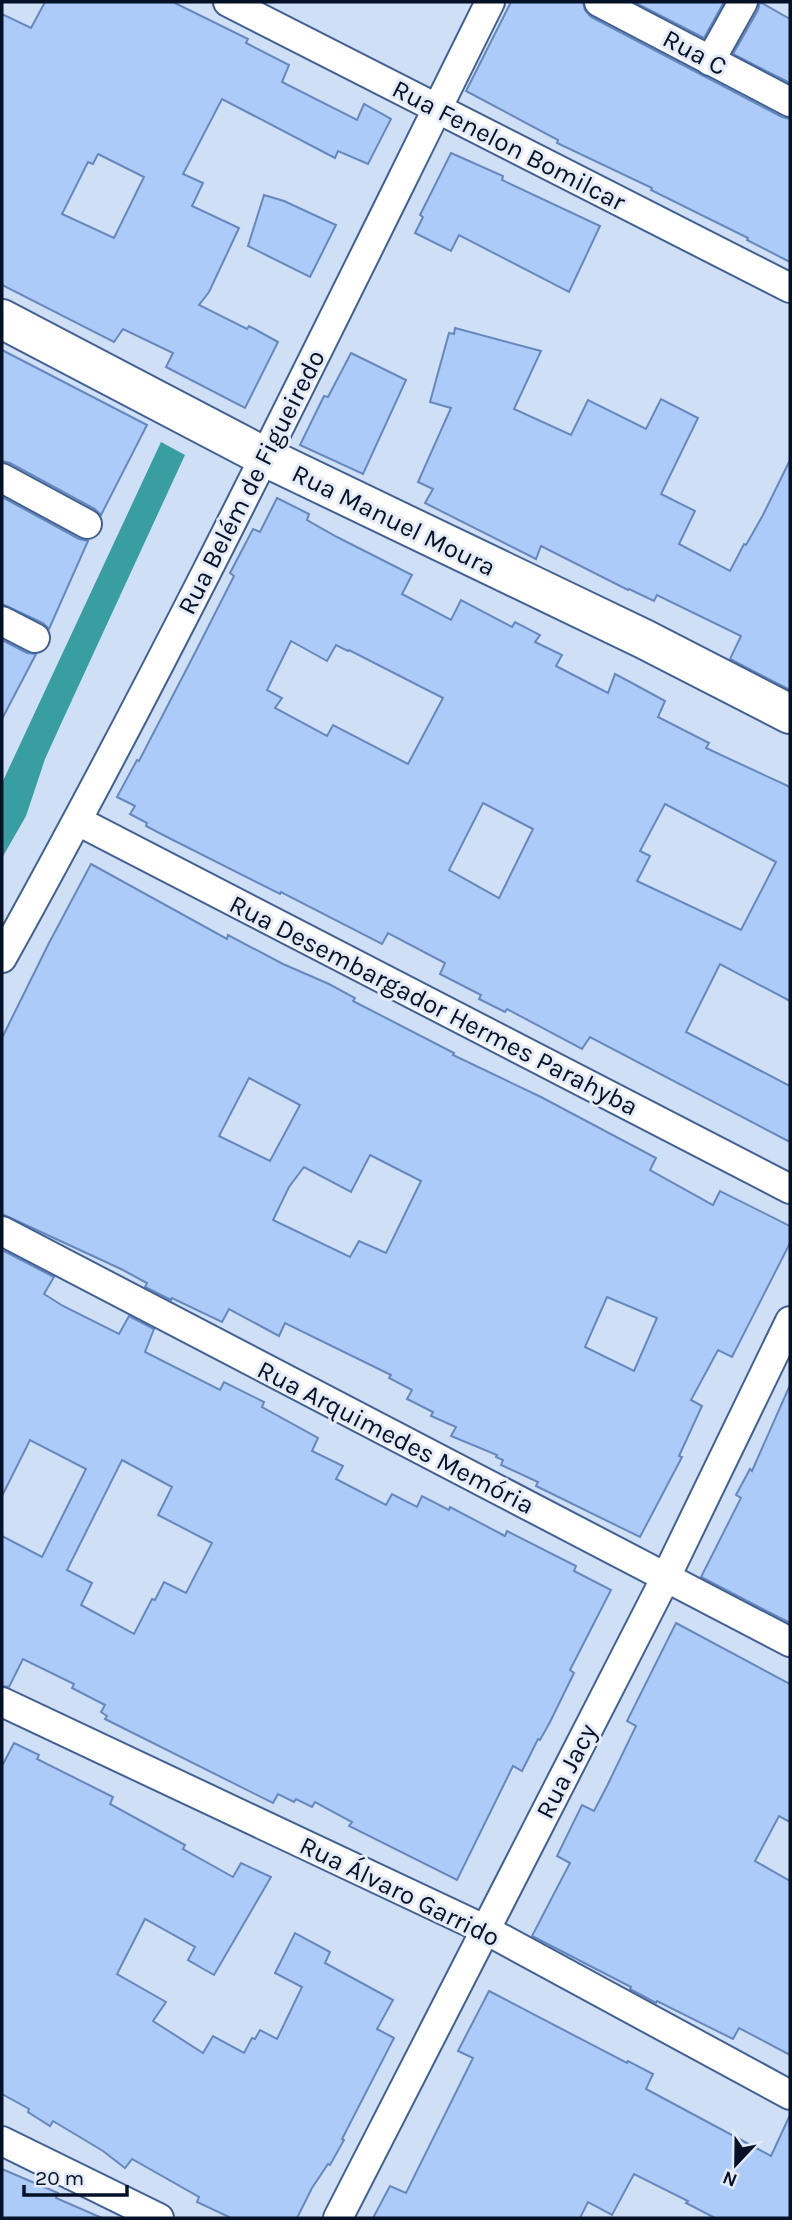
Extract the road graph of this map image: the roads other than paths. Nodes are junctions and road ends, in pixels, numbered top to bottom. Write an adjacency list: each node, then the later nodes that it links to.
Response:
1 (228, 2): 7 (street, Rua Fenelon Bomilcar)
2 (490, 2): 7 (street, Rua Belém de Figueiredo)
3 (599, 2): 5 (street, Rua C)
4 (743, 2): 5 (street)
5 (710, 61): 6 (street, Rua C)
6 (790, 102)
7 (436, 109): 8 (street, Rua Fenelon Bomilcar); 10 (street, Rua Belém de Figueiredo)
8 (790, 288)
9 (2, 319): 10 (street, Rua Manuel Moura)
10 (265, 457): 15 (street, Rua Manuel Moura); 16 (street, Rua Belém de Figueiredo)
11 (2, 478): 12 (street)
12 (87, 524)
13 (2, 621): 14 (street)
14 (35, 638)
15 (790, 714)
16 (78, 821): 17 (street, Rua Belém de Figueiredo); 18 (street, Rua Desembargador Hermes Parahyba)
17 (2, 958)
18 (790, 1189)
19 (2, 1231): 21 (street, Rua Arquimedes Memória)
20 (790, 1321): 21 (street, Rua Jacy)
21 (666, 1577): 22 (street, Rua Arquimedes Memória); 24 (street, Rua Jacy)
22 (790, 1642)
23 (2, 1702): 24 (street, Rua Álvaro Garrido)
24 (484, 1929): 25 (street, Rua Álvaro Garrido); 29 (street, Rua Jacy)
25 (790, 2095)
26 (2, 2141): 27 (street)
27 (131, 2212): 28 (street)
28 (159, 2218)
29 (338, 2218)

